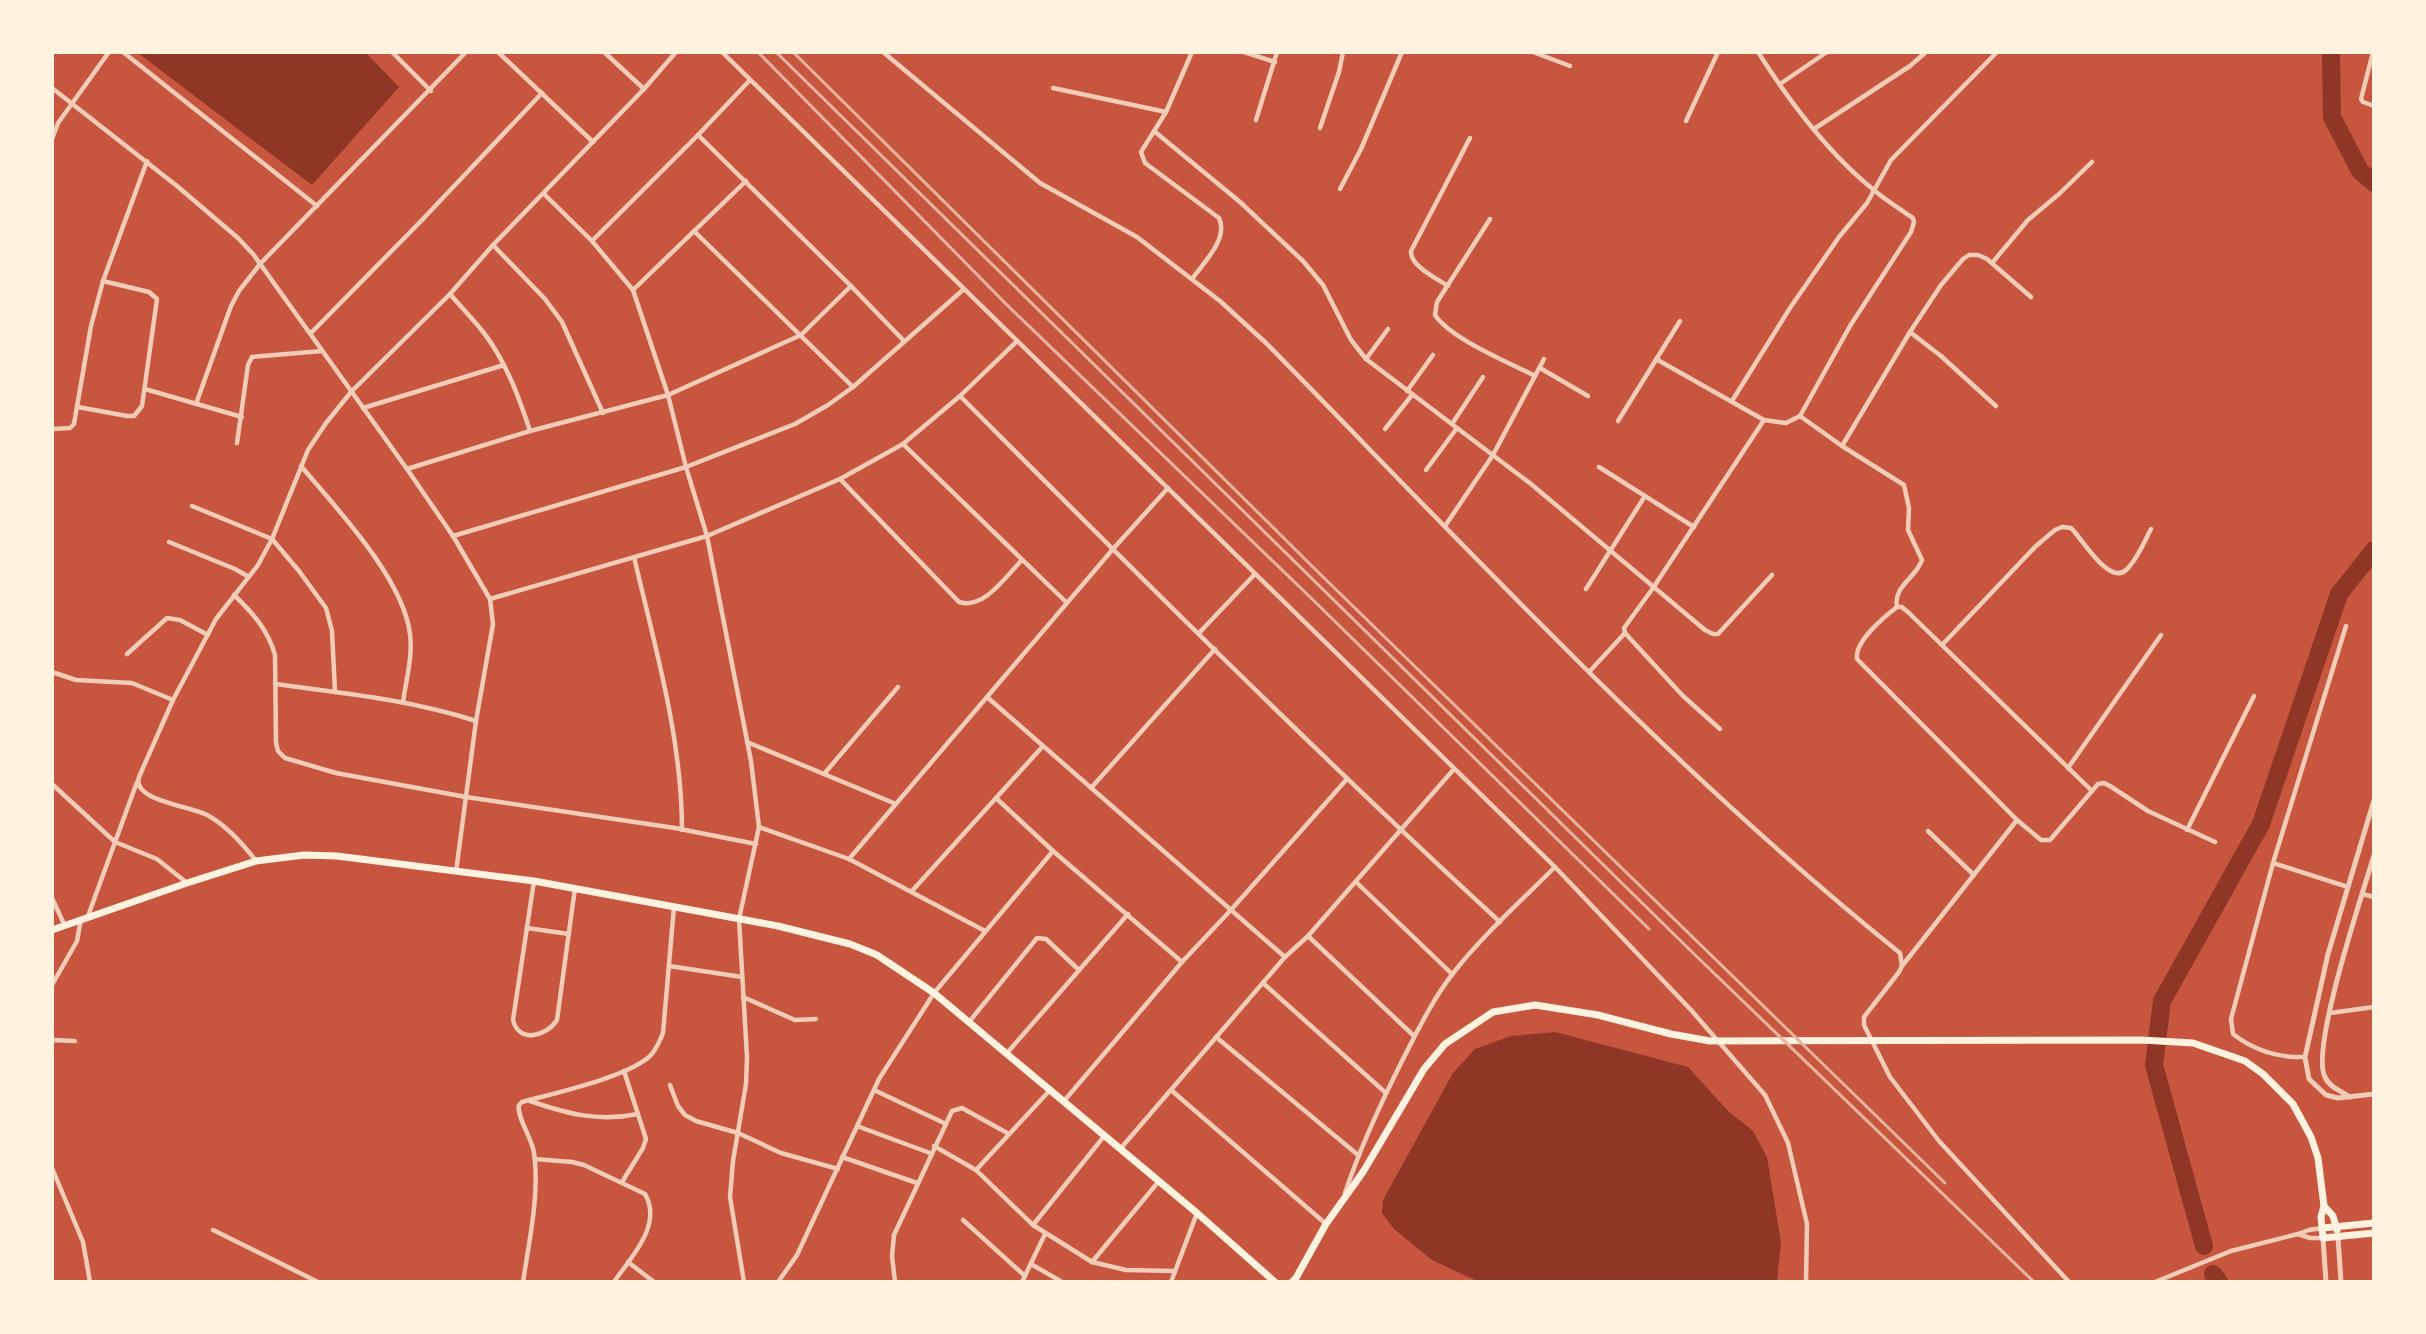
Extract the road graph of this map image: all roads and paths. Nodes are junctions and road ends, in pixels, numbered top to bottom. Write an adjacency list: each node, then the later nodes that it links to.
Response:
1 (109, 52): 31 (street)
2 (123, 52): 49 (street)
3 (392, 52): 29 (street)
4 (466, 52): 29 (street)
5 (498, 52): 30 (street)
6 (604, 52): 28 (street)
7 (676, 52): 28 (street)
8 (722, 52): 24 (street)
9 (883, 52): 56 (street)
10 (1192, 52): 33 (street)
11 (1244, 52): 22 (street)
12 (1277, 52): 22 (street)
13 (1343, 52): 36 (street)
14 (1402, 52): 46 (street)
15 (1533, 52): 23 (street)
16 (1758, 52): 25 (street)
17 (1827, 52): 25 (street)
18 (1926, 52): 37 (street)
19 (1997, 52): 47 (street)
20 (2373, 52): 32 (street)
21 (1716, 53): 35 (street)
22 (1275, 62): 34 (street)
23 (1570, 66)
24 (750, 80): 39 (street); 60 (street)
25 (1780, 84): 37 (street)
26 (52, 88): 31 (street)
27 (1053, 88): 33 (street)
28 (644, 89): 42 (street)
29 (431, 91): 49 (street)
30 (542, 93): 42 (street); 67 (street)
31 (72, 103): 41 (street); 43 (street)
32 (2373, 106)
33 (1166, 112): 38 (street)
34 (1256, 120)
35 (1686, 120)
36 (1320, 128)
37 (1814, 129): 47 (street)
38 (1154, 131): 56 (street); 73 (street)
39 (698, 135): 45 (street); 52 (street)
40 (1470, 138): 59 (street)
41 (52, 139)
42 (593, 142): 48 (street)
43 (147, 162): 55 (street); 57 (street)
44 (2092, 162): 54 (street)
45 (746, 181): 51 (street); 58 (street)
46 (1340, 189)
47 (1874, 191): 88 (street); 94 (street)
48 (544, 194): 52 (street); 53 (street)
49 (317, 206): 55 (street)
50 (1490, 219): 59 (street)
51 (694, 231): 61 (street); 68 (street)
52 (592, 241): 61 (street)
53 (493, 245): 62 (street); 93 (street)
54 (1992, 263): 63 (street); 66 (street)
55 (260, 264): 67 (street); 89 (street)
56 (1192, 279): 116 (street)
57 (103, 280): 81 (street); 91 (street)
58 (851, 285): 68 (street); 69 (street)
59 (1448, 286): 78 (street)
60 (964, 289): 69 (street); 70 (street)
61 (633, 291): 84 (street)
62 (450, 294): 76 (street); 83 (street)
63 (2031, 297)
64 (1680, 321): 75 (street)
65 (1388, 329): 73 (street)
66 (1910, 332): 90 (street); 105 (street)
67 (311, 333): 71 (street)
68 (801, 335): 80 (street); 84 (street)
69 (904, 341): 80 (street)
70 (1017, 341): 86 (street); 113 (street)
71 (322, 351): 83 (street); 95 (street)
72 (1433, 355): 82 (street)
73 (1366, 359): 82 (street)
74 (1544, 359): 77 (street)
75 (1656, 359): 88 (street); 97 (street)
76 (504, 365): 92 (street); 102 (street)
77 (1540, 368): 78 (street); 87 (street)
78 (1535, 376): 106 (street)
79 (1483, 377): 98 (street)
80 (853, 387): 108 (street)
81 (145, 388): 89 (street); 91 (street)
82 (1407, 391): 85 (street)
83 (351, 392): 92 (street); 107 (street)
84 (668, 395): 93 (street); 108 (street)
85 (1412, 395): 98 (street); 101 (street)
86 (960, 396): 104 (street); 123 (street)
87 (1588, 396)
88 (1732, 401): 96 (street)
89 (196, 404): 95 (street)
90 (1996, 406)
91 (78, 407): 100 (street)
92 (363, 408): 110 (street)
93 (603, 413): 102 (street)
94 (1800, 416): 96 (street); 105 (street)
95 (242, 417): 103 (street)
96 (1764, 420): 117 (street)
97 (1618, 421)
98 (1452, 424): 99 (street)
99 (1457, 428): 106 (street); 111 (street)
100 (52, 429)
101 (1385, 429)
102 (530, 431): 110 (street)
103 (237, 443)
104 (903, 444): 112 (street); 126 (street)
105 (1842, 446): 135 (street)
106 (1493, 455): 116 (street); 124 (street)
107 (301, 466): 121 (street); 152 (street)
108 (686, 467): 119 (street); 120 (street)
109 (1599, 467): 114 (street)
110 (407, 469): 119 (street)
111 (1426, 470)
112 (840, 479): 120 (street); 126 (street)
113 (1168, 488): 123 (street); 127 (street)
114 (1646, 496): 117 (street); 124 (street)
115 (192, 506): 121 (street)
116 (1445, 526): 145 (street)
117 (1694, 527): 130 (street)
118 (2151, 529): 141 (street)
119 (453, 536): 133 (street)
120 (707, 536): 125 (street); 155 (street)
121 (272, 539): 129 (street); 148 (street)
122 (169, 542): 129 (street)
123 (1113, 549): 134 (street); 137 (street)
124 (1611, 550): 130 (street); 131 (street)
125 (634, 557): 133 (street); 171 (street)
126 (1022, 560): 134 (street)
127 (1255, 574): 137 (street); 158 (street)
128 (1772, 575): 130 (street)
129 (249, 577): 132 (street)
130 (1653, 588): 138 (street)
131 (1586, 589)
132 (234, 595): 139 (street); 146 (street)
133 (490, 599): 153 (street)
134 (1067, 603): 150 (street)
135 (1897, 607): 141 (street); 169 (street)
136 (2346, 626): 182 (street)
137 (1199, 633): 142 (street)
138 (1626, 633): 145 (street); 154 (street)
139 (208, 635): 143 (street); 151 (street)
140 (2161, 635): 157 (street)
141 (1942, 645): 157 (street)
142 (1215, 649): 160 (street); 163 (street)
143 (127, 654)
144 (52, 672): 151 (street)
145 (1589, 672): 210 (street)
146 (275, 684): 148 (street); 165 (street)
147 (898, 687): 159 (street)
148 (335, 692): 152 (street)
149 (2254, 696): 173 (street)
150 (987, 697): 156 (street); 168 (street)
151 (173, 700): 161 (street)
152 (403, 702): 153 (street)
153 (476, 721): 165 (street)
154 (1720, 729)
155 (747, 742): 159 (street); 170 (street)
156 (1043, 746): 163 (street); 166 (street)
157 (2068, 768): 164 (street)
158 (1454, 769): 172 (street); 183 (street)
159 (824, 774): 168 (street)
160 (1347, 778): 172 (street); 196 (street)
161 (137, 782): 175 (street); 181 (street)
162 (52, 784): 175 (street)
163 (1091, 788): 196 (street)
164 (2091, 790): 169 (street); 173 (street)
165 (466, 797): 171 (street); 184 (street)
166 (996, 798): 178 (street); 191 (street)
167 (2373, 800): 189 (street)
168 (896, 804): 180 (street)
169 (2017, 820): 185 (street)
170 (759, 827): 177 (street); 180 (street)
171 (682, 830): 177 (street)
172 (1401, 830): 187 (street); 200 (street)
173 (2187, 830): 176 (street)
174 (1928, 831): 185 (street)
175 (115, 842): 188 (street); 198 (street)
176 (2215, 842)
177 (756, 844): 199 (street)
178 (1053, 851): 197 (street); 204 (street)
179 (2373, 855): 192 (street)
180 (849, 859): 191 (street)
181 (256, 861): 184 (main road); 188 (main road)
182 (2273, 863): 189 (street); 227 (street)
183 (1555, 867): 200 (street); 288 (street)
184 (456, 872): 186 (main road)
185 (1974, 875): 210 (street)
186 (534, 881): 190 (main road); 202 (street)
187 (1356, 882): 206 (street); 212 (street)
188 (186, 883): 198 (main road)
189 (2348, 887): 227 (street)
190 (575, 888): 195 (main road); 205 (street)
191 (912, 891): 204 (street)
192 (2362, 894): 193 (street); 219 (street)
193 (2373, 897)
194 (52, 898): 201 (street)
195 (674, 907): 199 (main road); 209 (street)
196 (1230, 911): 207 (street); 208 (street)
197 (1128, 914): 208 (street); 211 (street)
198 (84, 917): 201 (main road); 215 (street)
199 (739, 919): 213 (street); 216 (main road)
200 (1500, 922): 212 (street)
201 (64, 924): 203 (main road)
202 (527, 928): 205 (street); 205 (street)
203 (52, 930)
204 (985, 931): 216 (street)
205 (569, 933)
206 (1308, 936): 207 (street); 222 (street)
207 (1285, 957): 214 (street)
208 (1182, 962): 237 (street)
209 (669, 966): 213 (street); 228 (street)
210 (1902, 966): 289 (street)
211 (1079, 970): 221 (street); 226 (street)
212 (1452, 974): 222 (street)
213 (742, 977): 217 (street)
214 (1263, 983): 223 (street); 233 (street)
215 (52, 985)
216 (934, 993): 221 (main road); 231 (street)
217 (743, 997): 220 (street); 241 (street)
218 (2373, 1007): 219 (street)
219 (2330, 1013): 235 (street)
220 (816, 1019)
221 (969, 1022): 226 (main road)
222 (1414, 1036): 233 (street)
223 (1216, 1037): 232 (street); 247 (street)
224 (52, 1040): 225 (street)
225 (75, 1041)
226 (1007, 1053): 230 (main road)
227 (2305, 1057): 235 (street)
228 (624, 1071): 236 (street); 238 (street)
229 (670, 1085): 241 (street)
230 (1051, 1089): 237 (main road); 242 (street)
231 (874, 1090): 239 (street); 240 (street)
232 (1171, 1090): 245 (street); 261 (street)
233 (1386, 1093): 247 (street)
234 (2373, 1094): 235 (street)
235 (2351, 1097)
236 (529, 1100): 238 (street); 249 (street)
237 (1064, 1101): 243 (main road)
238 (638, 1114): 254 (street)
239 (944, 1124): 242 (street); 244 (street)
240 (857, 1126): 246 (street); 248 (street)
241 (738, 1133): 251 (street); 281 (street)
242 (1009, 1134): 252 (street)
243 (1105, 1135): 245 (main road); 262 (street)
244 (934, 1146): 246 (street); 252 (street)
245 (1121, 1148): 253 (main road)
246 (930, 1154): 255 (street)
247 (1358, 1155): 256 (street)
248 (842, 1157): 251 (street); 255 (street)
249 (535, 1159): 254 (street); 278 (street)
250 (52, 1168): 276 (street)
251 (837, 1169): 282 (street)
252 (976, 1170): 262 (street)
253 (1159, 1181): 258 (main road); 272 (street)
254 (622, 1182): 271 (street)
255 (917, 1183): 283 (street)
256 (1342, 1201): 257 (main road); 261 (main road)
257 (2324, 1206): 263 (main road); 264 (main road)
258 (1197, 1213): 274 (street); 286 (main road)
259 (963, 1220): 275 (street)
260 (2373, 1222): 263 (main road)
261 (1326, 1224): 287 (main road)
262 (1033, 1225): 267 (street)
263 (2337, 1227): 264 (main road); 269 (main road)
264 (2322, 1228): 268 (street); 270 (main road)
265 (213, 1230): 277 (street)
266 (2373, 1233): 269 (main road)
267 (1046, 1234): 272 (street); 273 (street)
268 (2298, 1234): 270 (street); 290 (street)
269 (2338, 1237): 270 (main road); 292 (street)
270 (2323, 1238): 291 (street)
271 (628, 1262): 279 (street); 280 (street)
272 (1092, 1262): 274 (street)
273 (1031, 1264): 275 (street); 284 (street)
274 (1175, 1271): 285 (street)
275 (1024, 1279)
276 (90, 1281)
277 (318, 1281)
278 (523, 1281)
279 (614, 1281)
280 (654, 1281)
281 (744, 1281)
282 (778, 1281)
283 (895, 1281)
284 (1062, 1281)
285 (1171, 1281)
286 (1275, 1281)
287 (1292, 1281)
288 (1806, 1281)
289 (2069, 1281)
290 (2155, 1281)
291 (2326, 1281)
292 (2341, 1281)

